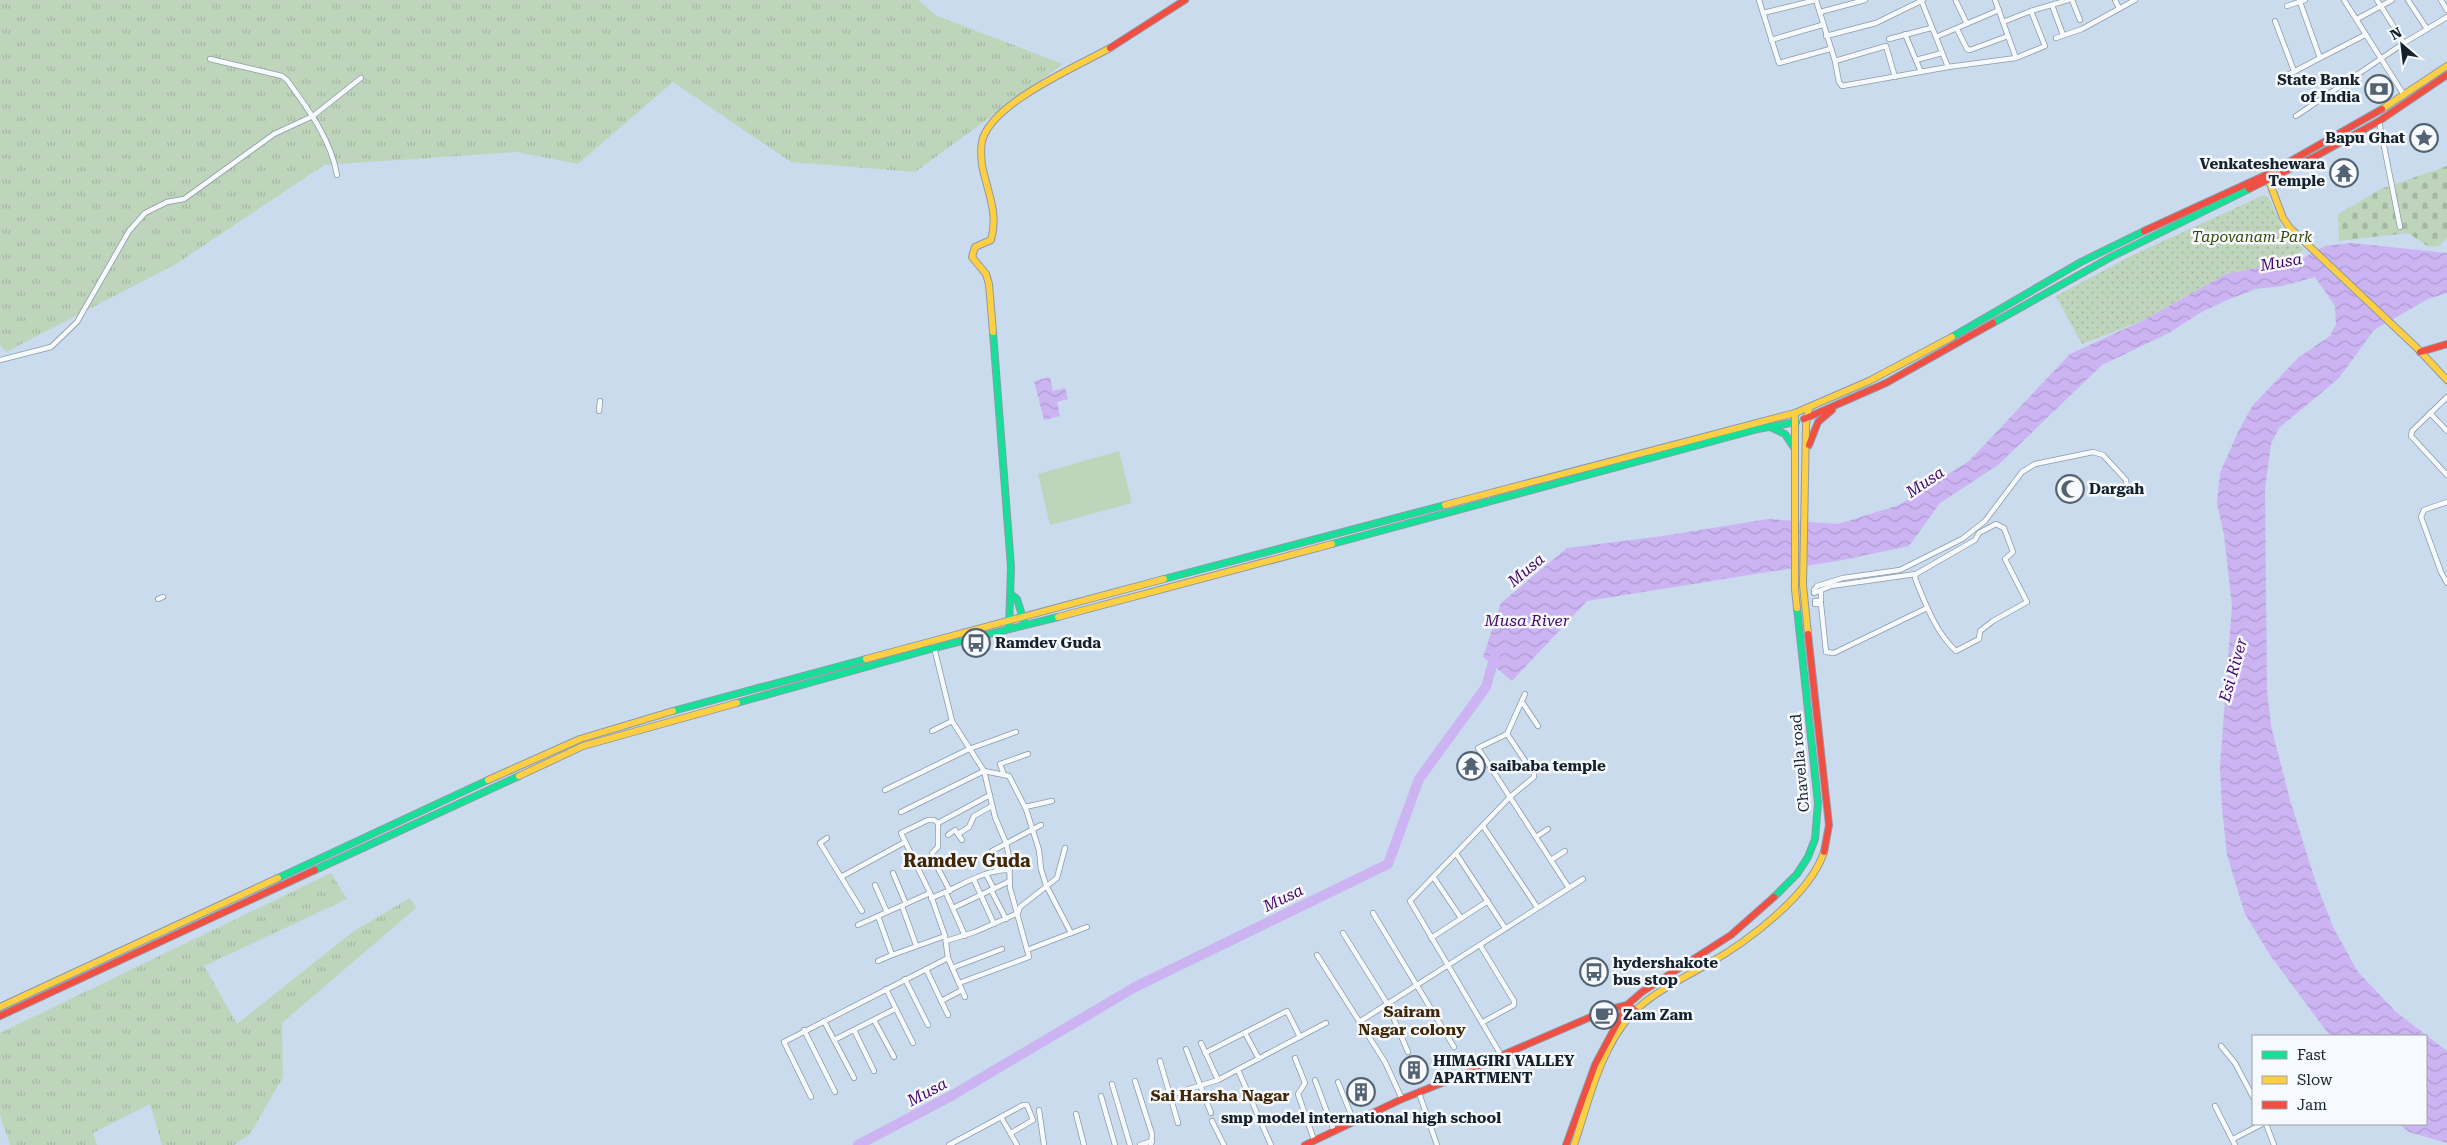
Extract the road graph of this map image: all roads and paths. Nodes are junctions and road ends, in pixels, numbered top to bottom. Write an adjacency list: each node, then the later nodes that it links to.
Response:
1 (1185, 0): 93 (main road)
2 (1759, 0): 26 (street)
3 (1816, 0): 25 (street); 26 (street)
4 (1865, 0): 25 (street)
5 (1922, 0): 34 (street); 40 (street)
6 (2068, 0): 18 (street)
7 (2072, 0): 29 (street)
8 (2115, 0): 21 (street)
9 (2135, 0): 21 (street)
10 (2344, 0): 28 (street)
11 (2377, 0): 20 (street)
12 (2392, 0): 20 (street)
13 (2408, 0): 36 (street)
14 (2441, 0): 23 (street)
15 (1956, 1): 32 (street)
16 (1997, 1): 22 (street)
17 (2302, 1): 19 (street); 50 (street)
18 (2052, 5): 24 (street); 39 (street)
19 (2286, 6)
20 (2380, 6): 28 (street); 46 (street)
21 (2119, 8): 39 (street)
22 (1999, 10): 31 (street); 32 (street)
23 (2447, 10)
24 (2031, 11): 31 (street); 49 (street)
25 (1820, 12): 33 (street)
26 (1763, 13): 45 (street)
27 (2447, 17): 36 (street)
28 (2357, 19): 38 (street)
29 (2080, 20)
30 (2275, 21): 57 (street)
31 (2004, 22): 41 (street)
32 (1967, 24): 35 (street)
33 (1822, 25): 40 (street); 45 (street)
34 (1931, 28): 37 (street); 42 (street)
35 (1958, 28): 41 (street); 42 (street)
36 (2427, 29): 46 (street)
37 (1905, 34): 43 (street); 52 (street)
38 (2366, 34): 50 (street); 53 (street)
39 (2063, 35): 44 (street)
40 (1826, 36): 47 (street)
41 (2008, 36): 49 (street)
42 (1936, 37): 48 (street)
43 (1889, 38)
44 (2056, 38)
45 (1771, 40): 47 (street)
46 (2404, 43): 53 (street)
47 (1830, 49): 54 (street)
48 (1942, 53): 52 (street); 56 (street)
49 (2016, 58): 56 (street)
50 (2320, 58): 57 (street)
51 (210, 59): 64 (street)
52 (1916, 60): 58 (street)
53 (2382, 60): 63 (street); 65 (street)
54 (1835, 61): 60 (street); 60 (street)
55 (2447, 66): 63 (main road)
56 (1948, 67): 58 (street)
57 (2294, 71): 62 (street)
58 (1921, 72): 60 (street)
59 (2447, 75): 63 (main road)
60 (1895, 77)
61 (361, 78): 64 (street)
62 (2280, 79)
63 (2406, 98): 66 (main road); 77 (main road)
64 (313, 116): 67 (street); 72 (street)
65 (2296, 116)
66 (2379, 121): 68 (main road); 69 (street)
67 (337, 176)
68 (2269, 181): 71 (main road); 74 (main road)
69 (2400, 228)
70 (2447, 344): 71 (main road)
71 (2418, 349): 73 (main road)
72 (0, 360)
73 (2447, 380)
74 (1864, 392): 81 (main road); 86 (main road)
75 (2447, 397): 80 (street)
76 (600, 401): 78 (street)
77 (1809, 408): 79 (main road); 81 (main road)
78 (599, 411)
79 (1795, 413): 82 (main road, Chavella road); 97 (main road)
80 (2430, 413): 84 (street); 87 (street)
81 (1807, 418): 82 (main road); 86 (main road)
82 (1796, 424): 83 (main road); 85 (main road, Chavella road)
83 (1770, 426): 85 (main road); 99 (main road)
84 (2447, 431)
85 (1795, 449): 194 (main road, Chavella road)
86 (1808, 449): 197 (main road, Chavella road)
87 (2447, 475)
88 (2123, 495): 92 (street)
89 (2447, 502): 91 (street)
90 (1916, 574): 92 (street); 96 (street); 96 (street)
91 (2447, 583)
92 (1821, 592): 95 (street)
93 (1012, 595): 97 (main road); 98 (main road)
94 (1815, 602): 95 (street)
95 (1821, 603): 96 (street)
96 (1927, 608)
97 (1022, 618): 98 (main road); 99 (main road)
98 (1009, 620): 100 (main road); 101 (main road)
99 (1024, 625): 100 (main road)
100 (1009, 629): 102 (main road)
101 (933, 640): 102 (street); 195 (main road)
102 (934, 648): 105 (street); 199 (main road)
103 (1525, 694): 104 (street)
104 (1522, 702): 106 (street); 109 (street)
105 (952, 721): 107 (street); 110 (street)
106 (1538, 726)
107 (932, 731)
108 (1016, 732): 110 (street)
109 (1507, 734): 116 (street); 116 (street)
110 (969, 749): 112 (street); 114 (street)
111 (1028, 754): 113 (street)
112 (984, 771): 113 (street); 115 (street); 121 (street)
113 (1004, 775): 120 (street)
114 (885, 790)
115 (990, 795): 118 (street); 119 (street)
116 (1510, 797): 125 (street); 130 (street)
117 (1052, 801): 120 (street)
118 (971, 805): 122 (street); 123 (street)
119 (992, 806): 122 (street); 134 (street)
120 (1025, 807): 127 (street)
121 (900, 812)
122 (975, 815): 128 (street)
123 (938, 823): 133 (street); 152 (street)
124 (1041, 824): 127 (street)
125 (1483, 826): 137 (street); 157 (street)
126 (1548, 829): 130 (street)
127 (1032, 830): 134 (street); 149 (street)
128 (958, 834): 129 (street); 132 (street)
129 (948, 835)
130 (1536, 837): 138 (street)
131 (827, 838): 143 (street)
132 (962, 840)
133 (905, 842): 143 (street); 154 (street)
134 (1006, 843): 139 (street); 140 (street)
135 (1065, 848): 149 (street)
136 (1565, 851): 138 (street)
137 (1456, 855): 144 (street); 155 (street)
138 (1551, 860): 150 (street)
139 (998, 870): 140 (street); 142 (street)
140 (1010, 870): 147 (street)
141 (892, 873): 156 (street)
142 (986, 874): 146 (street); 151 (street)
143 (841, 877): 159 (street)
144 (1434, 878): 164 (street); 173 (street)
145 (1583, 879): 150 (street)
146 (974, 880): 152 (street); 153 (street)
147 (1010, 881): 151 (street); 161 (street)
148 (875, 885): 160 (street)
149 (1046, 885): 161 (street); 170 (street)
150 (1569, 888): 157 (street)
151 (992, 889): 153 (street); 165 (street)
152 (948, 892): 154 (street); 158 (street)
153 (981, 894): 158 (street); 166 (street)
154 (931, 896): 156 (street); 174 (street)
155 (1488, 901): 164 (street); 169 (street)
156 (904, 905): 160 (street); 175 (street)
157 (1537, 907): 169 (street)
158 (953, 908): 172 (street)
159 (862, 910)
160 (887, 912): 163 (street)
161 (1018, 913): 165 (street); 178 (street)
162 (1373, 913): 188 (street)
163 (878, 916): 167 (street); 179 (street)
164 (1462, 918): 173 (street)
165 (1006, 919): 166 (street)
166 (994, 924): 172 (street)
167 (858, 926)
168 (1087, 927): 170 (street)
169 (1505, 928): 176 (street)
170 (1071, 933): 178 (street)
171 (1343, 933): 193 (street)
172 (965, 936): 174 (street)
173 (1431, 938): 183 (street)
174 (945, 939): 175 (street); 181 (street)
175 (916, 945): 179 (street)
176 (1480, 945): 183 (street); 203 (street)
177 (1002, 950): 184 (street)
178 (1027, 950): 187 (street)
179 (892, 955): 182 (street)
180 (1317, 955): 202 (street)
181 (948, 958): 184 (street); 185 (street)
182 (878, 961)
183 (1448, 965): 188 (street); 203 (street)
184 (952, 968): 187 (street)
185 (926, 969): 186 (street); 192 (street)
186 (905, 979): 189 (street); 205 (street)
187 (959, 983): 190 (street)
188 (1418, 984): 193 (street); 214 (street)
189 (886, 989): 196 (street); 201 (street)
190 (962, 990): 191 (street); 192 (street)
191 (965, 997)
192 (941, 1000): 198 (street)
193 (1388, 1005): 202 (street); 216 (street)
194 (1627, 1005): 197 (main road); 218 (main road); 266 (main road, Chavella road)
195 (0, 1007)
196 (895, 1009): 200 (street); 212 (street)
197 (1636, 1011): 267 (main road, Chavella road)
198 (948, 1015)
199 (0, 1016)
200 (874, 1020): 207 (street); 219 (street)
201 (824, 1021): 206 (street); 210 (street)
202 (1359, 1022): 238 (street)
203 (1483, 1022): 218 (street)
204 (1326, 1023): 209 (street)
205 (928, 1025)
206 (804, 1030): 232 (street); 237 (street)
207 (854, 1030): 210 (street); 224 (street)
208 (1245, 1033): 209 (street); 217 (street); 221 (street)
209 (1300, 1037): 221 (street)
210 (834, 1040): 225 (street)
211 (1201, 1043): 217 (street)
212 (913, 1044)
213 (2221, 1046): 235 (street)
214 (1454, 1047)
215 (1186, 1049): 231 (street)
216 (1408, 1052)
217 (1205, 1053): 226 (street)
218 (1502, 1055): 233 (main road)
219 (894, 1057)
220 (1295, 1058): 252 (street)
221 (1259, 1059): 223 (street)
222 (1160, 1060): 234 (street)
223 (1238, 1070): 226 (street); 263 (street)
224 (874, 1071)
225 (854, 1078)
226 (1218, 1080): 231 (street)
227 (1315, 1080): 249 (street)
228 (1135, 1081): 253 (street)
229 (1338, 1082): 245 (street)
230 (1112, 1084): 260 (street)
231 (1200, 1087): 234 (street); 241 (street)
232 (835, 1092)
233 (1419, 1093): 238 (main road); 265 (street)
234 (1170, 1095): 246 (street)
235 (2252, 1095)
236 (1101, 1096): 259 (street)
237 (811, 1097)
238 (1402, 1099): 245 (main road)
239 (2215, 1106): 251 (street)
240 (1039, 1110): 257 (street)
241 (1211, 1112)
242 (1076, 1114): 258 (street)
243 (1001, 1117): 250 (street); 250 (street); 255 (street)
244 (1212, 1121): 262 (street)
245 (1354, 1122): 249 (main road)
246 (1178, 1123)
247 (2262, 1125): 251 (street)
248 (2264, 1125): 269 (street)
249 (1334, 1132): 252 (main road)
250 (1011, 1133): 254 (street)
251 (2233, 1139): 268 (street)
252 (1314, 1140): 264 (main road)
253 (1151, 1143): 261 (street)
254 (1016, 1144): 256 (street)
255 (949, 1145)
256 (1010, 1145)
257 (1044, 1145)
258 (1084, 1145)
259 (1115, 1145)
260 (1130, 1145)
261 (1140, 1145)
262 (1223, 1145)
263 (1271, 1145)
264 (1305, 1145)
265 (1436, 1145)
266 (1566, 1145)
267 (1574, 1145)
268 (2235, 1145)
269 (2274, 1145)

